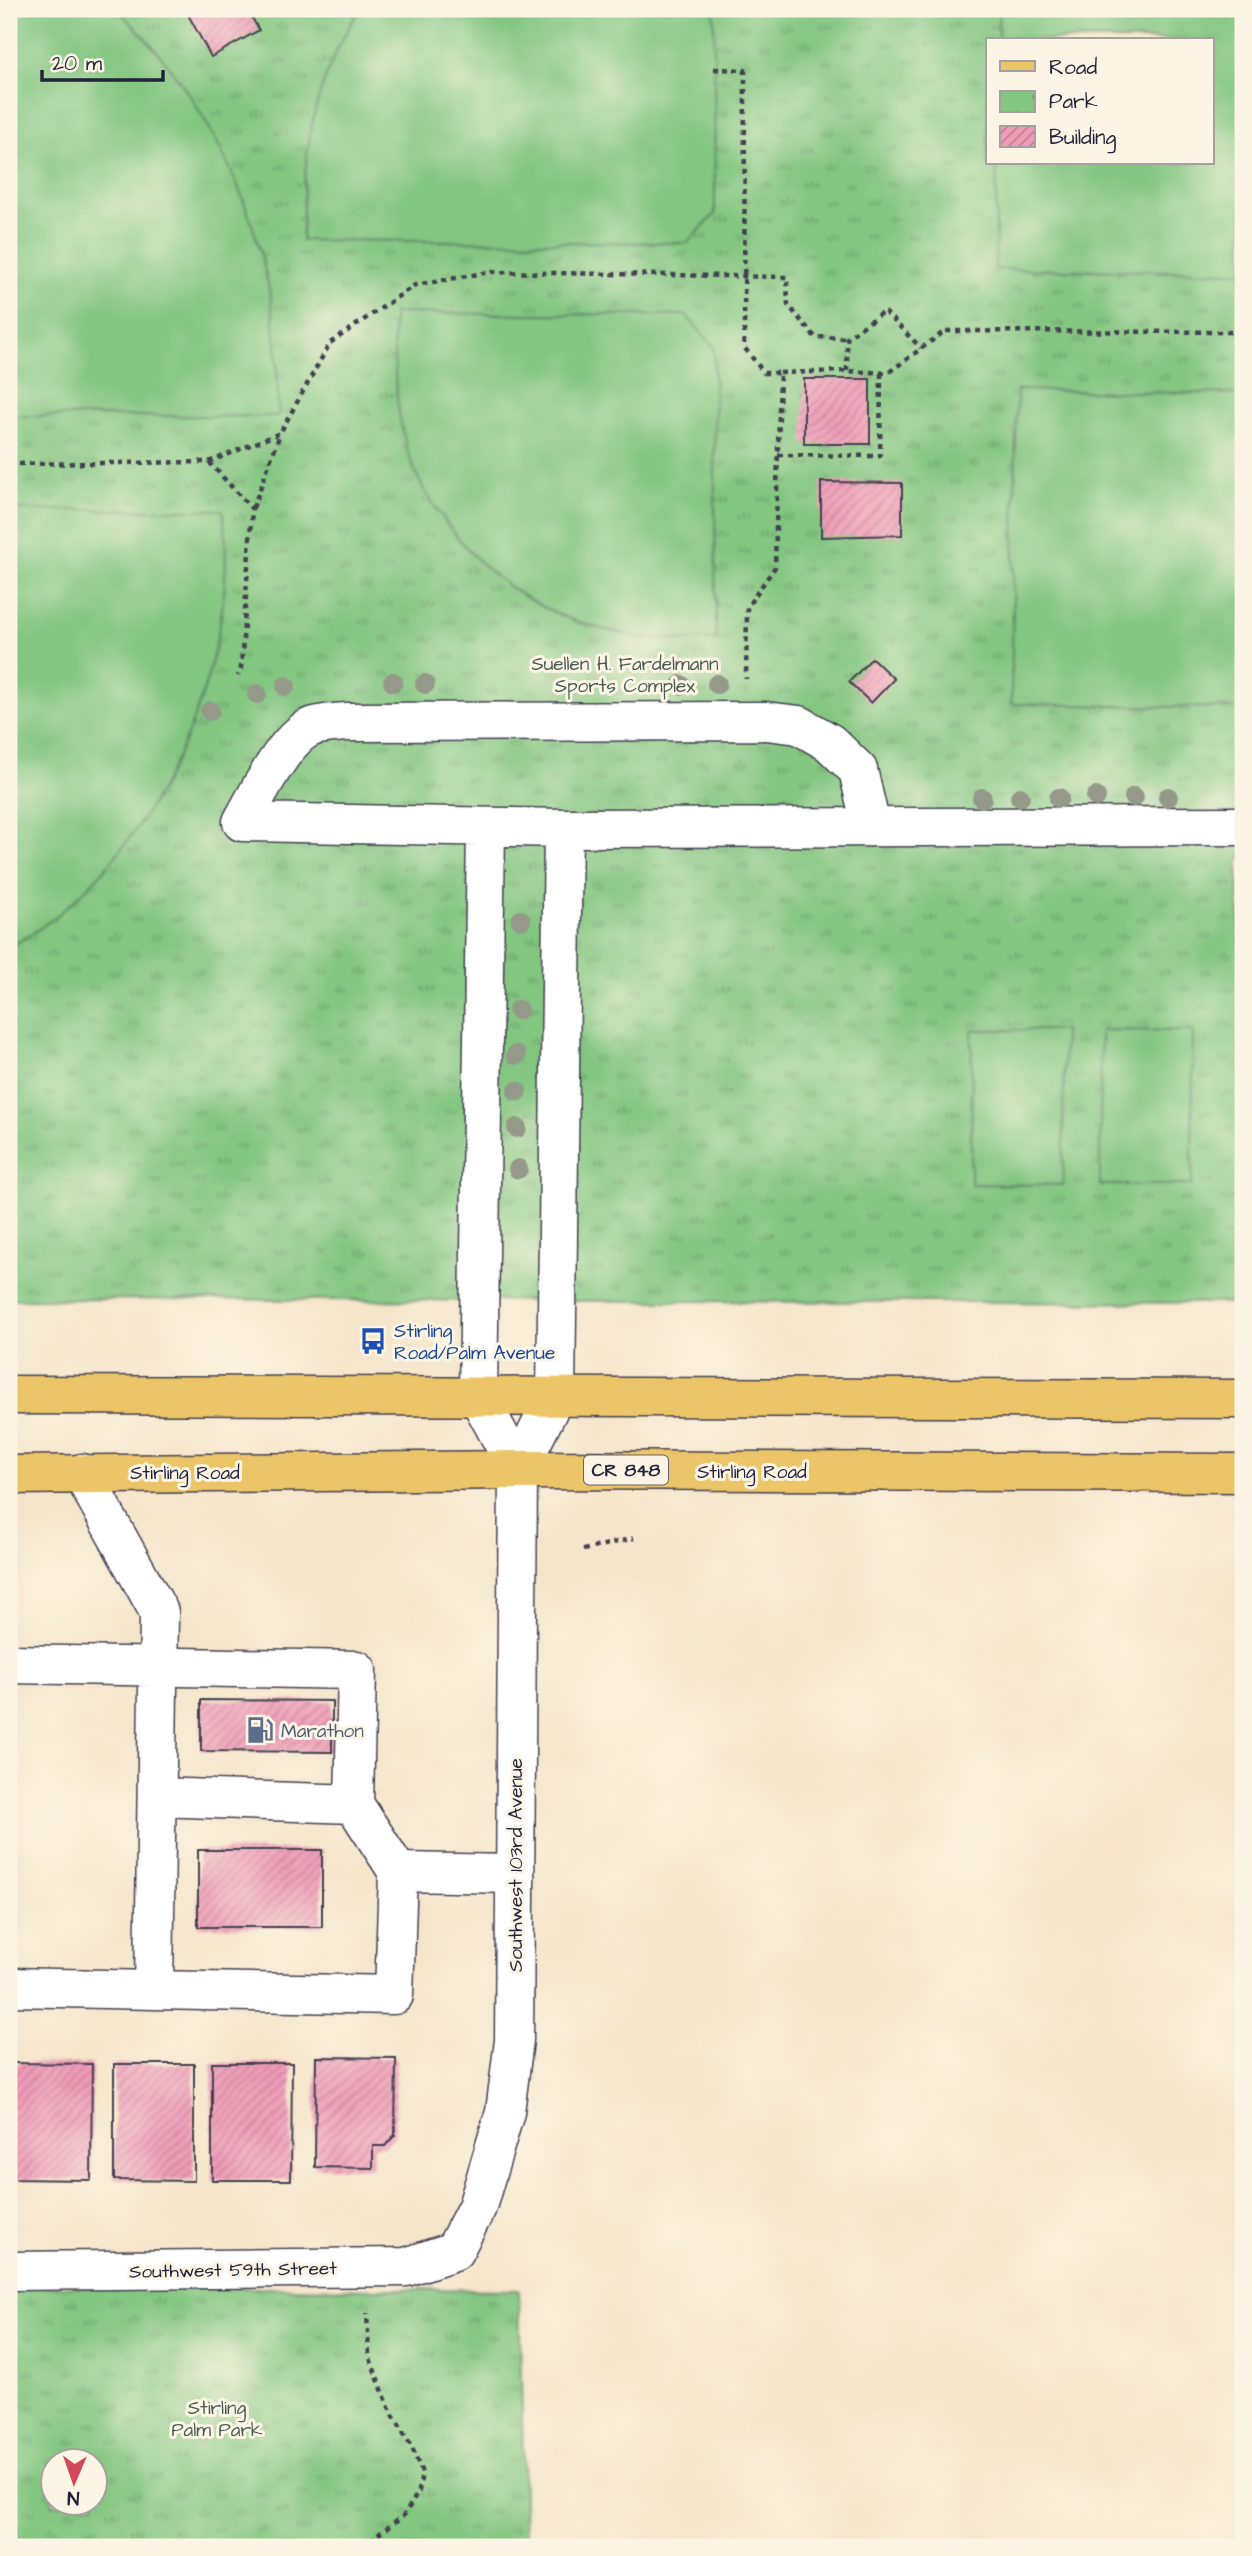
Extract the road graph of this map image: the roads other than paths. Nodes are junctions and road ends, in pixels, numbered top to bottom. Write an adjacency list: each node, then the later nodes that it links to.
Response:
1 (1243, 826): 2 (street)
2 (871, 827): 3 (street); 4 (street)
3 (486, 828): 4 (street); 7 (street)
4 (563, 828): 6 (street)
5 (9, 1395): 7 (main road)
6 (556, 1395): 7 (main road); 8 (main road); 9 (street)
7 (478, 1396): 9 (street)
8 (1243, 1399)
9 (519, 1469): 10 (main road, Stirling Road / CR 848); 11 (main road, Stirling Road / CR 848); 18 (street, Southwest 103rd Avenue)
10 (82, 1473): 12 (main road, Stirling Road / CR 848); 14 (street)
11 (1243, 1473)
12 (9, 1475)
13 (9, 1664): 14 (street)
14 (159, 1665): 15 (street); 16 (street)
15 (157, 1797): 16 (street); 20 (street)
16 (354, 1804): 17 (street)
17 (398, 1872): 18 (street); 20 (street)
18 (515, 1874): 21 (street, Southwest 103rd Avenue)
19 (9, 1987): 20 (street)
20 (154, 1990)
21 (454, 2251): 22 (street, Southwest 59th Street)
22 (9, 2271)

